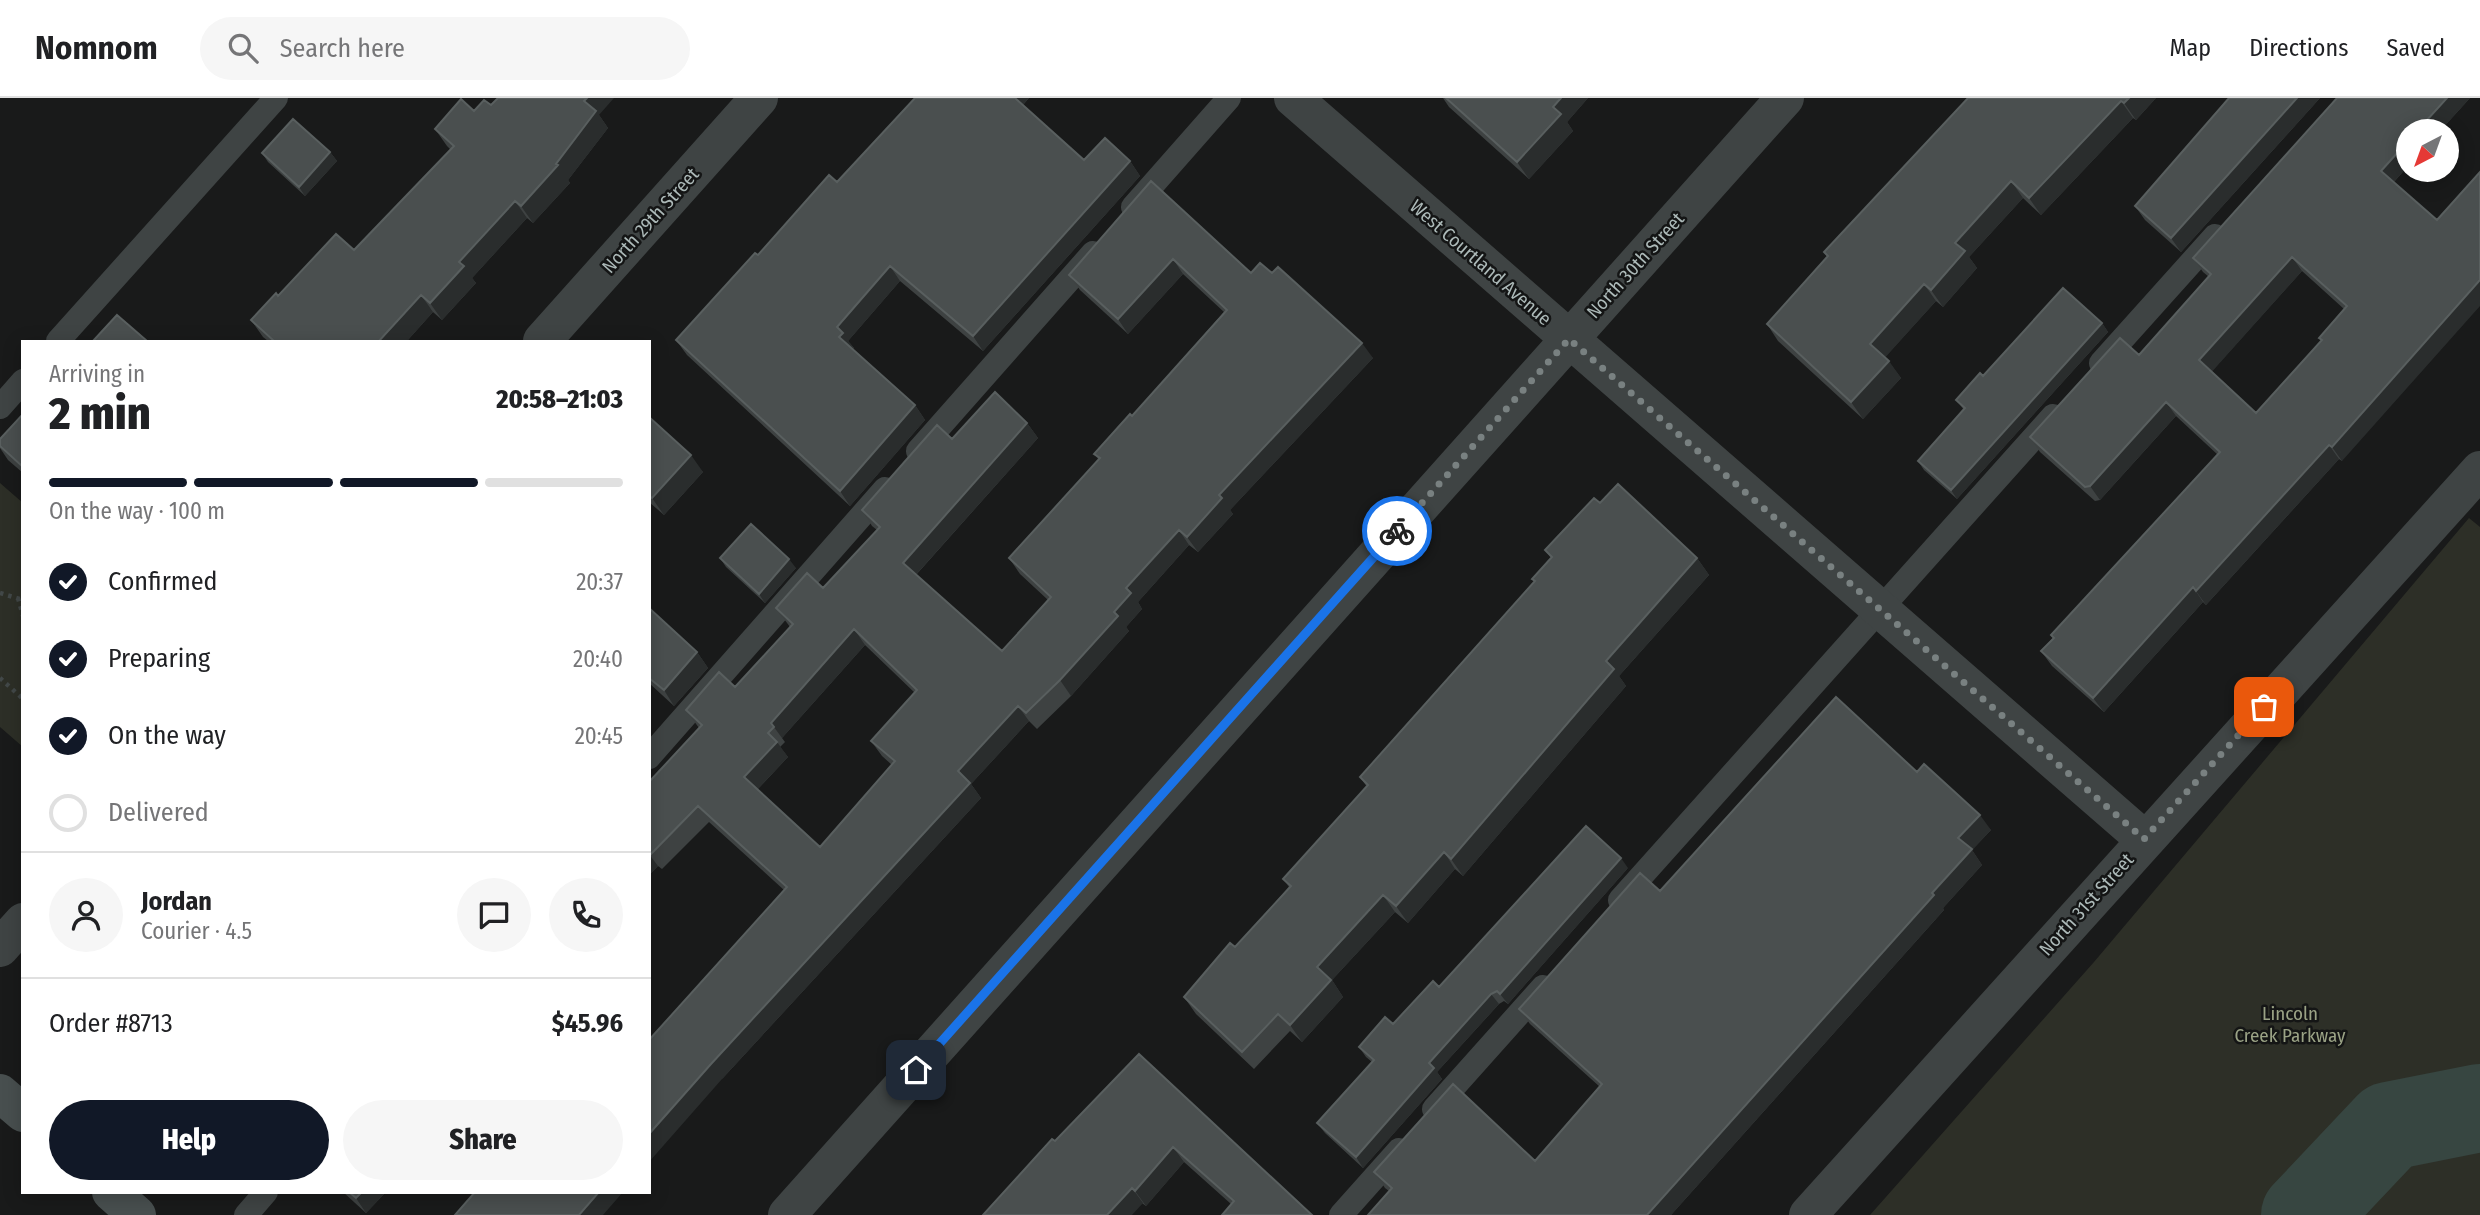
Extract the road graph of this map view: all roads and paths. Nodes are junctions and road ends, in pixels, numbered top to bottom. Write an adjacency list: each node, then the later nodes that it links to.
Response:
1 (276, 98): 8 (lane)
2 (759, 98): 9 (street, North 29th Street)
3 (1229, 98): 20 (lane)
4 (1293, 98): 7 (street, West Courtland Avenue)
5 (1785, 98): 7 (street, North 30th Street)
6 (2228, 222): 10 (lane)
7 (1569, 339): 17 (street, West Courtland Avenue); 32 (street, North 30th Street)
8 (59, 340)
9 (543, 340)
10 (2089, 376)
11 (21, 383): 13 (lane)
12 (2070, 397): 17 (lane)
13 (0, 407)
14 (2480, 470): 21 (street, North 31st Street)
15 (0, 593): 16 (path)
16 (20, 599)
17 (1879, 608): 21 (street, West Courtland Avenue); 22 (lane)
18 (0, 678): 19 (path)
19 (21, 697)
20 (651, 755)
21 (2144, 839): 34 (street, North 31st Street)
22 (1606, 916)
23 (21, 924): 24 (street)
24 (0, 948)
25 (1560, 968): 33 (lane)
26 (0, 1093): 27 (main road)
27 (21, 1111)
28 (113, 1194): 30 (main road)
29 (264, 1194): 31 (lane)
30 (137, 1215)
31 (246, 1215)
32 (787, 1215)
33 (1340, 1215)
34 (1808, 1215)

